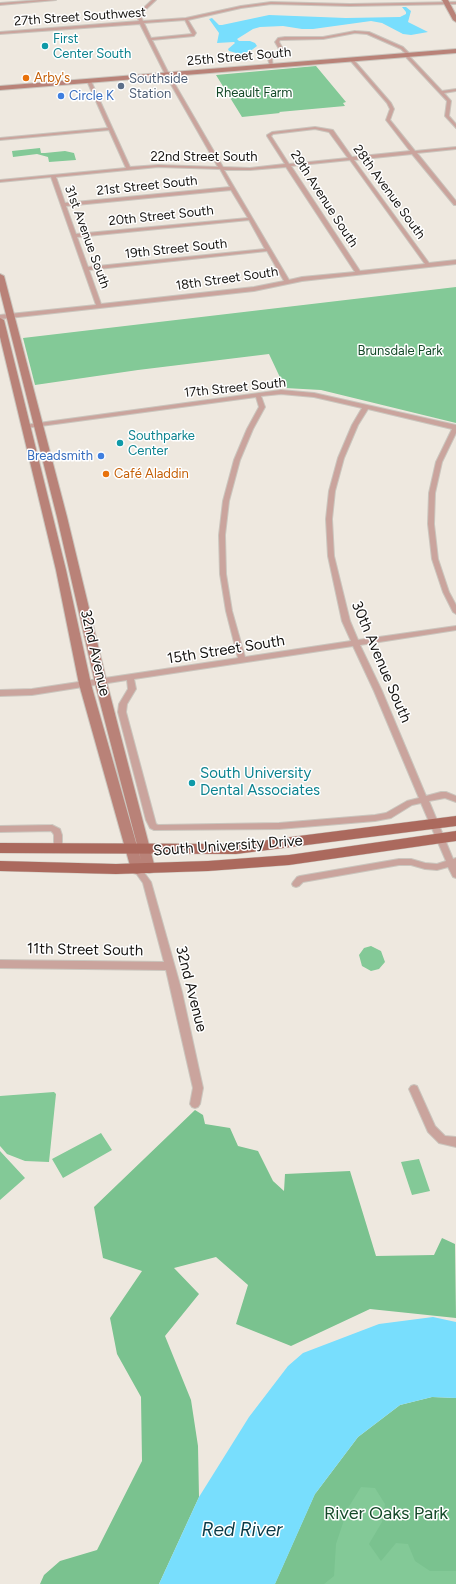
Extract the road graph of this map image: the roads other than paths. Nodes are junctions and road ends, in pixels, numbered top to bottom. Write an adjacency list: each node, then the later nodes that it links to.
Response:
1 (54, 0): 6 (street)
2 (154, 0): 10 (street)
3 (348, 0): 7 (street)
4 (446, 2): 5 (street, 27th Street Southwest); 7 (street, 27th Street Southwest); 9 (main road)
5 (456, 3)
6 (0, 4)
7 (350, 6): 8 (street, 27th Street Southwest)
8 (186, 19): 10 (street, 27th Street Southwest); 12 (street)
9 (456, 20)
10 (141, 22): 11 (street, 27th Street Southwest); 12 (street)
11 (0, 33)
12 (150, 39): 17 (street)
13 (456, 51): 14 (main road, 25th Street South)
14 (406, 55): 15 (main road, 25th Street South); 16 (street); 21 (street)
15 (351, 59): 16 (main road, 25th Street South); 27 (street)
16 (272, 66): 17 (main road, 25th Street South)
17 (168, 74): 18 (main road, 25th Street South); 31 (street)
18 (89, 81): 19 (main road, 25th Street South); 23 (street)
19 (0, 88)
20 (456, 90): 21 (street)
21 (440, 92): 22 (street)
22 (456, 126)
23 (111, 129): 25 (street); 30 (street)
24 (332, 133): 28 (street, 28th Avenue South); 29 (street, 29th Avenue South)
25 (0, 139)
26 (456, 148): 27 (street, 22nd Street South)
27 (414, 152): 28 (street, 22nd Street South); 35 (street)
28 (351, 159): 29 (street, 22nd Street South); 41 (street, 28th Avenue South)
29 (288, 166): 31 (street, 22nd Street South); 43 (street, 29th Avenue South)
30 (129, 169): 31 (street, 22nd Street South); 32 (street, 22nd Street South)
31 (222, 170): 34 (street)
32 (53, 176): 33 (street, 22nd Street South); 36 (street, 31st Avenue South)
33 (0, 181)
34 (233, 188): 36 (street, 21st Street South); 37 (street)
35 (456, 204)
36 (63, 205): 38 (street, 31st Avenue South)
37 (249, 218): 38 (street, 20th Street South); 39 (street)
38 (75, 236): 42 (street, 31st Avenue South)
39 (267, 250): 42 (street, 19th Street South); 45 (street)
40 (456, 262): 41 (street, 18th Street South)
41 (428, 265): 43 (street, 18th Street South)
42 (86, 269): 46 (street, 31st Avenue South)
43 (358, 272): 45 (street, 18th Street South)
44 (0, 276): 47 (main road, 32nd Avenue)
45 (287, 282): 46 (street, 18th Street South)
46 (99, 306): 47 (street, 18th Street South)
47 (5, 316): 51 (main road, 32nd Avenue)
48 (0, 320): 52 (main road, 32nd Avenue)
49 (258, 395): 50 (street, 17th Street South); 51 (street, 17th Street South); 57 (street)
50 (366, 407): 53 (street, 17th Street South); 56 (street, 30th Avenue South)
51 (38, 424): 52 (street); 59 (main road, 32nd Avenue)
52 (26, 426): 60 (main road, 32nd Avenue)
53 (456, 428): 54 (street)
54 (456, 612)
55 (456, 628): 56 (street, 15th Street South)
56 (355, 643): 57 (street, 15th Street South); 63 (street, 30th Avenue South)
57 (242, 660): 58 (street, 15th Street South)
58 (130, 677): 59 (street, 15th Street South); 63 (street)
59 (101, 682): 60 (street, 15th Street South); 71 (main road, 32nd Avenue)
60 (85, 684): 61 (street, 15th Street South); 71 (main road, 32nd Avenue)
61 (0, 693)
62 (456, 799): 63 (street)
63 (424, 800): 65 (street, 30th Avenue South)
64 (456, 821): 65 (main road, South University Drive)
65 (434, 824): 68 (street, 30th Avenue South); 71 (main road, South University Drive)
66 (0, 829): 70 (street)
67 (456, 836): 68 (main road, South University Drive)
68 (440, 838): 72 (street, 30th Avenue South); 74 (main road, South University Drive)
69 (0, 848): 70 (main road, South University Drive)
70 (58, 848): 71 (main road, South University Drive)
71 (137, 848): 74 (main road, 32nd Avenue)
72 (453, 862): 75 (street, 30th Avenue South); 76 (street)
73 (0, 866): 74 (main road, South University Drive)
74 (143, 868): 78 (street, 32nd Avenue)
75 (456, 875)
76 (296, 884)
77 (0, 964): 78 (street, 11th Street South)
78 (170, 966): 80 (street, 32nd Avenue)
79 (414, 1089): 81 (street)
80 (195, 1104)
81 (456, 1142)

